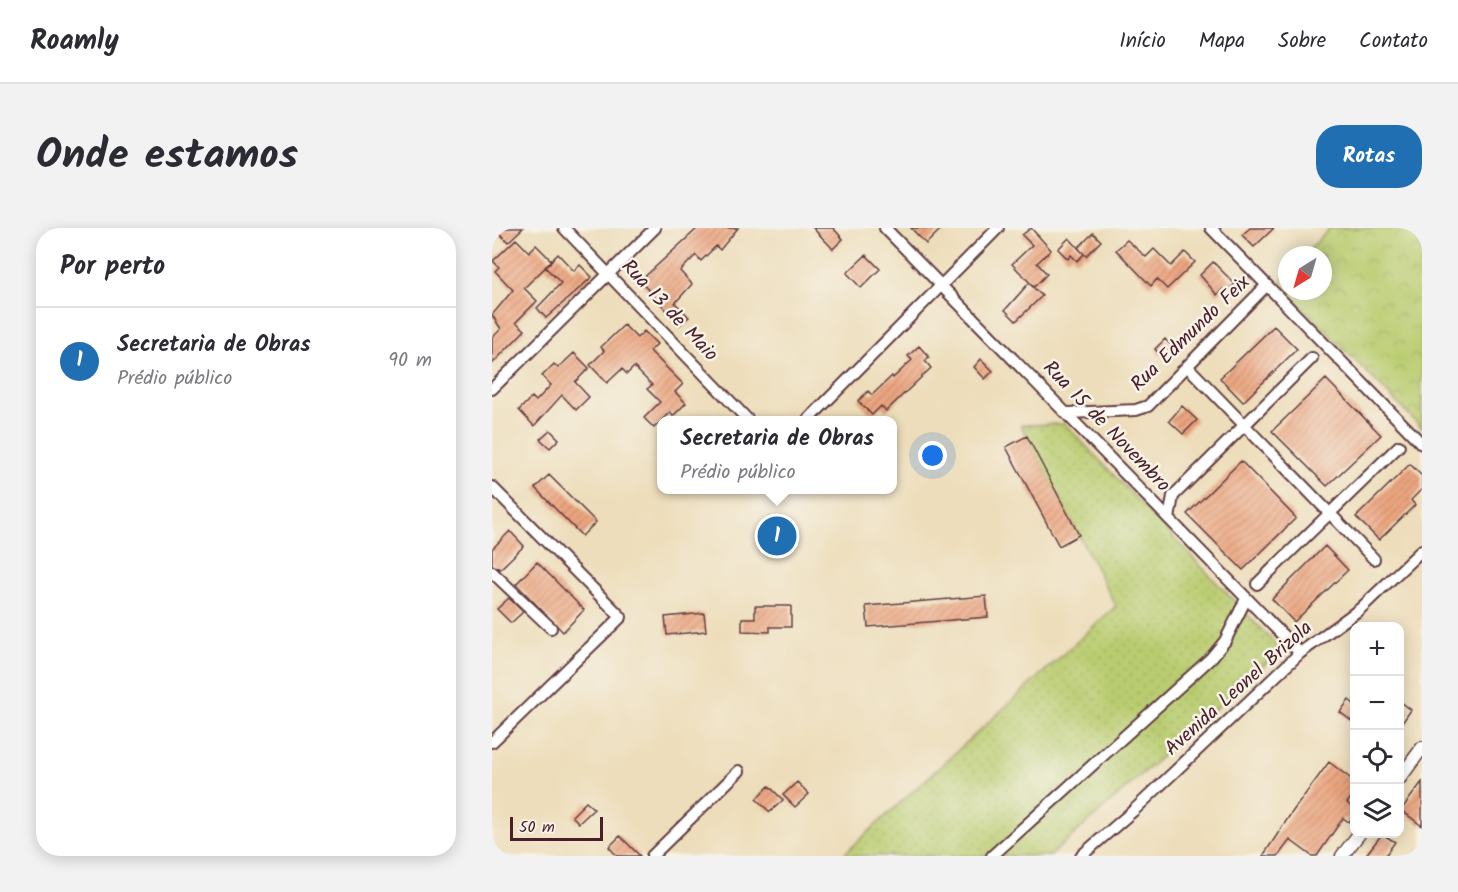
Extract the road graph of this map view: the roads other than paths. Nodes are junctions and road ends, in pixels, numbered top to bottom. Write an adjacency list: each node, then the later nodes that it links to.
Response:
1 (564, 228): 6 (street, Rua 13 de Maio)
2 (655, 228): 6 (street)
3 (885, 228): 7 (street, Rua 15 de Novembro)
4 (998, 228): 7 (street)
5 (1211, 228): 8 (street)
6 (609, 274): 11 (street); 13 (street, Rua 13 de Maio)
7 (941, 284): 12 (street, Rua 15 de Novembro); 14 (street)
8 (1268, 285): 10 (street, Rua Edmundo Feix); 16 (street)
9 (1312, 358): 15 (street)
10 (1188, 367): 12 (street, Rua Edmundo Feix); 15 (street)
11 (492, 389)
12 (1068, 413): 20 (street, Rua 15 de Novembro)
13 (744, 416)
14 (812, 416)
15 (1245, 425): 19 (street); 20 (street)
16 (1422, 444)
17 (1399, 446): 19 (street)
18 (492, 487): 28 (street)
19 (1330, 513): 22 (street); 24 (street)
20 (1169, 519): 25 (street, Rua 15 de Novembro)
21 (1422, 550): 27 (street, Avenida Leonel Brizola)
22 (1374, 559)
23 (492, 572): 26 (street)
24 (1257, 584)
25 (1246, 599): 27 (street, Rua 15 de Novembro); 34 (street)
26 (551, 628)
27 (1300, 653): 35 (street, Avenida Leonel Brizola)
28 (492, 742)
29 (1422, 748): 31 (street)
30 (739, 771): 33 (street)
31 (1404, 773)
32 (1356, 838): 36 (street)
33 (652, 856)
34 (992, 856)
35 (1081, 856)
36 (1342, 856)

